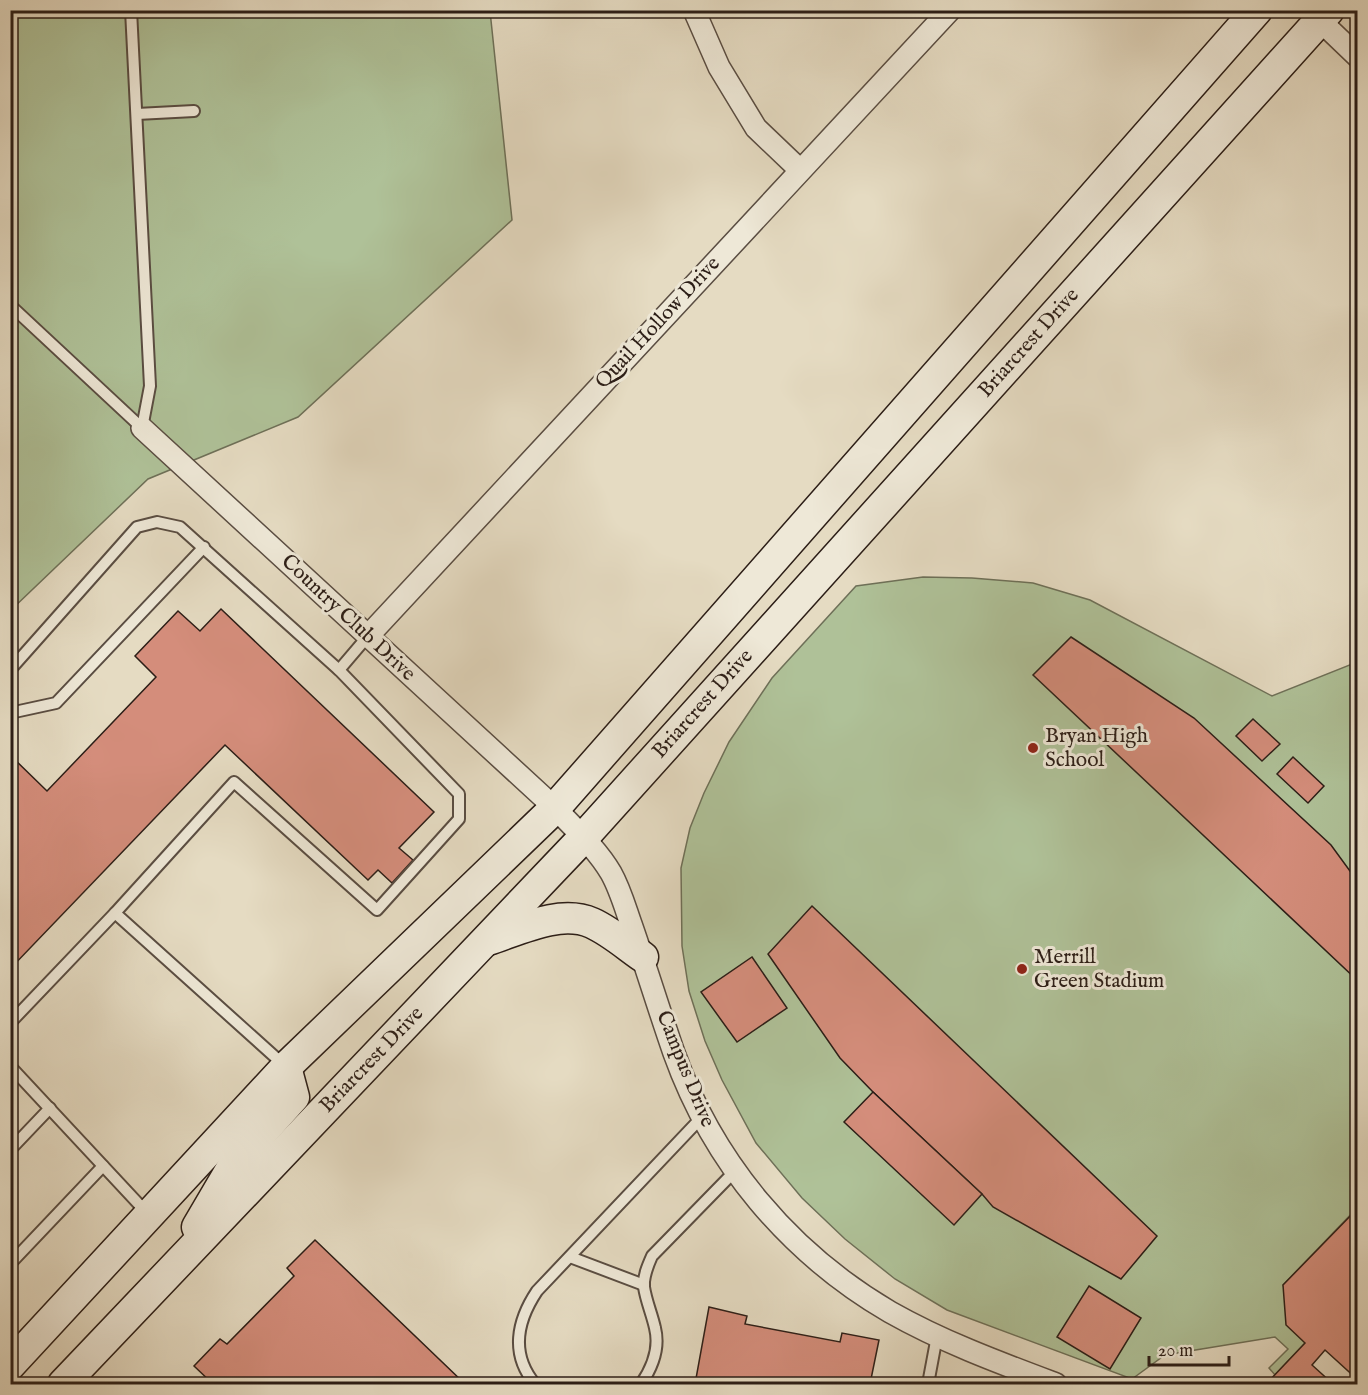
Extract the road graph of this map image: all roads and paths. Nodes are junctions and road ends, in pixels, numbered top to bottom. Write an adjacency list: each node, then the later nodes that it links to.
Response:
1 (131, 10): 8 (lane)
2 (694, 10): 9 (street)
3 (950, 10): 9 (street, Quail Hollow Drive)
4 (1257, 10): 17 (main road, Briarcrest Drive)
5 (1320, 14): 6 (street); 18 (main road, Briarcrest Drive)
6 (1358, 57)
7 (194, 111): 8 (lane)
8 (136, 114): 11 (lane)
9 (800, 170): 13 (street, Quail Hollow Drive)
10 (10, 305): 11 (lane)
11 (142, 428): 13 (street, Country Club Drive)
12 (204, 548): 14 (lane); 15 (lane); 16 (lane)
13 (368, 636): 15 (lane); 17 (street, Country Club Drive)
14 (10, 670)
15 (339, 670): 19 (lane)
16 (10, 713)
17 (555, 808): 18 (street, Country Club Drive); 24 (main road, Briarcrest Drive)
18 (583, 838): 20 (main road, Briarcrest Drive); 21 (street, Campus Drive)
19 (115, 913): 22 (lane); 24 (lane)
20 (485, 941): 21 (main road); 33 (main road, Briarcrest Drive)
21 (643, 957): 26 (street, Campus Drive)
22 (11, 1022)
23 (10, 1066): 25 (lane)
24 (286, 1067): 30 (main road, Briarcrest Drive); 33 (main road)
25 (50, 1108): 27 (lane); 28 (lane)
26 (701, 1118): 29 (street, Campus Drive); 31 (lane)
27 (10, 1150)
28 (103, 1166): 30 (lane); 32 (lane)
29 (734, 1172): 34 (lane); 35 (street, Campus Drive)
30 (149, 1215): 36 (main road, Briarcrest Drive)
31 (570, 1257): 34 (lane); 38 (lane)
32 (10, 1264)
33 (174, 1268): 37 (main road, Briarcrest Drive)
34 (644, 1285): 39 (lane)
35 (937, 1336): 40 (lane); 41 (street, Campus Drive)
36 (10, 1365)
37 (63, 1384)
38 (535, 1384)
39 (641, 1384)
40 (928, 1384)
41 (1056, 1384)

